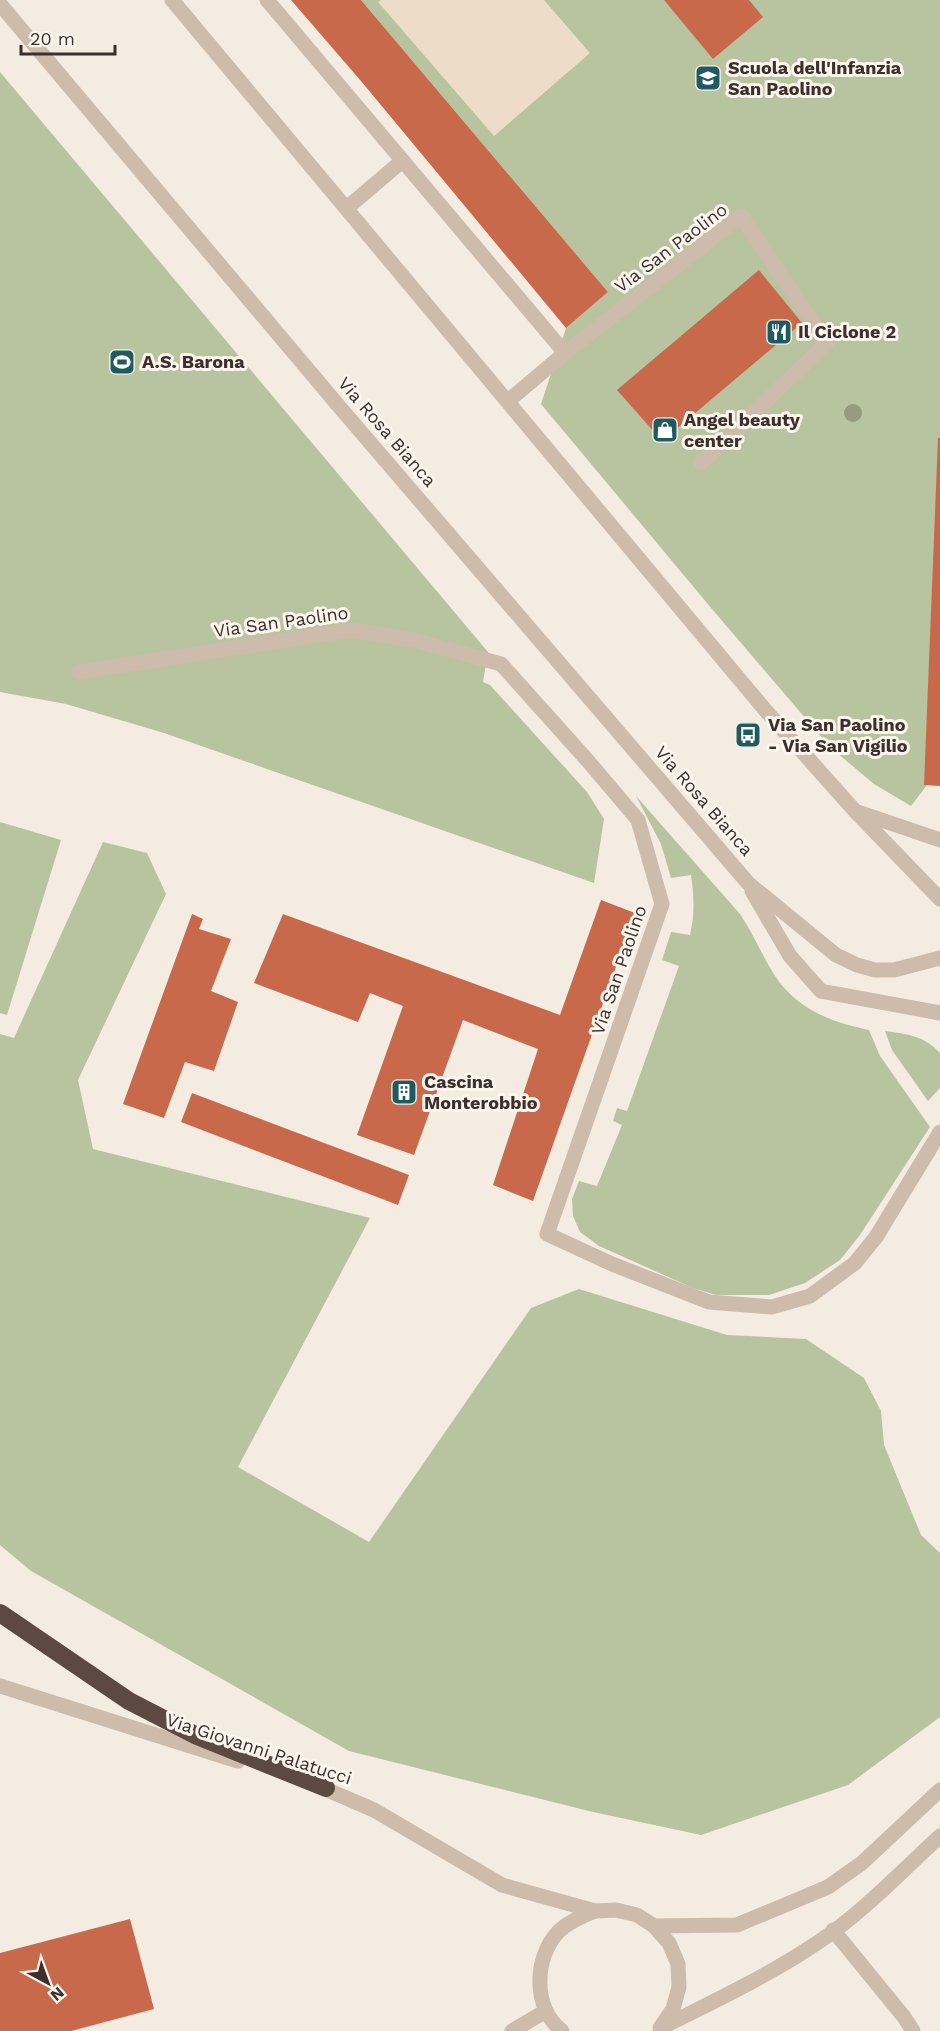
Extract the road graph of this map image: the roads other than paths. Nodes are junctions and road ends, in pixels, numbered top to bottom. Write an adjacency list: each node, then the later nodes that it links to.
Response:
1 (172, 0): 5 (street)
2 (267, 0): 4 (street)
3 (0, 4): 12 (street, Via Rosa Bianca)
4 (402, 161): 5 (street); 6 (street)
5 (346, 208): 7 (street)
6 (565, 353): 7 (street, Via San Paolino); 8 (street, Via San Paolino)
7 (508, 401): 10 (street)
8 (701, 463)
9 (79, 672): 16 (street, Via San Paolino)
10 (855, 811): 11 (street); 13 (street)
11 (940, 840)
12 (748, 883): 14 (street, Via Rosa Bianca); 15 (street, Via Rosa Bianca)
13 (940, 899)
14 (940, 958)
15 (940, 1013)
16 (940, 1132)
17 (0, 1613): 19 (highway)
18 (0, 1686): 19 (street, Via Giovanni Palatucci)
19 (326, 1788): 22 (street, Via Giovanni Palatucci)
20 (940, 1790): 23 (street, Via Giovanni Palatucci)
21 (940, 1836): 24 (street, Via Giovanni Palatucci)
22 (595, 1911): 23 (street, Via Giovanni Palatucci); 25 (street, Via Giovanni Palatucci)
23 (654, 1926): 27 (street, Via Giovanni Palatucci)
24 (833, 1930): 27 (street, Via Giovanni Palatucci); 29 (street)
25 (546, 2010): 26 (street, Via Giovanni Palatucci); 28 (street)
26 (558, 2030)
27 (658, 2030)
28 (512, 2031)
29 (913, 2031)

